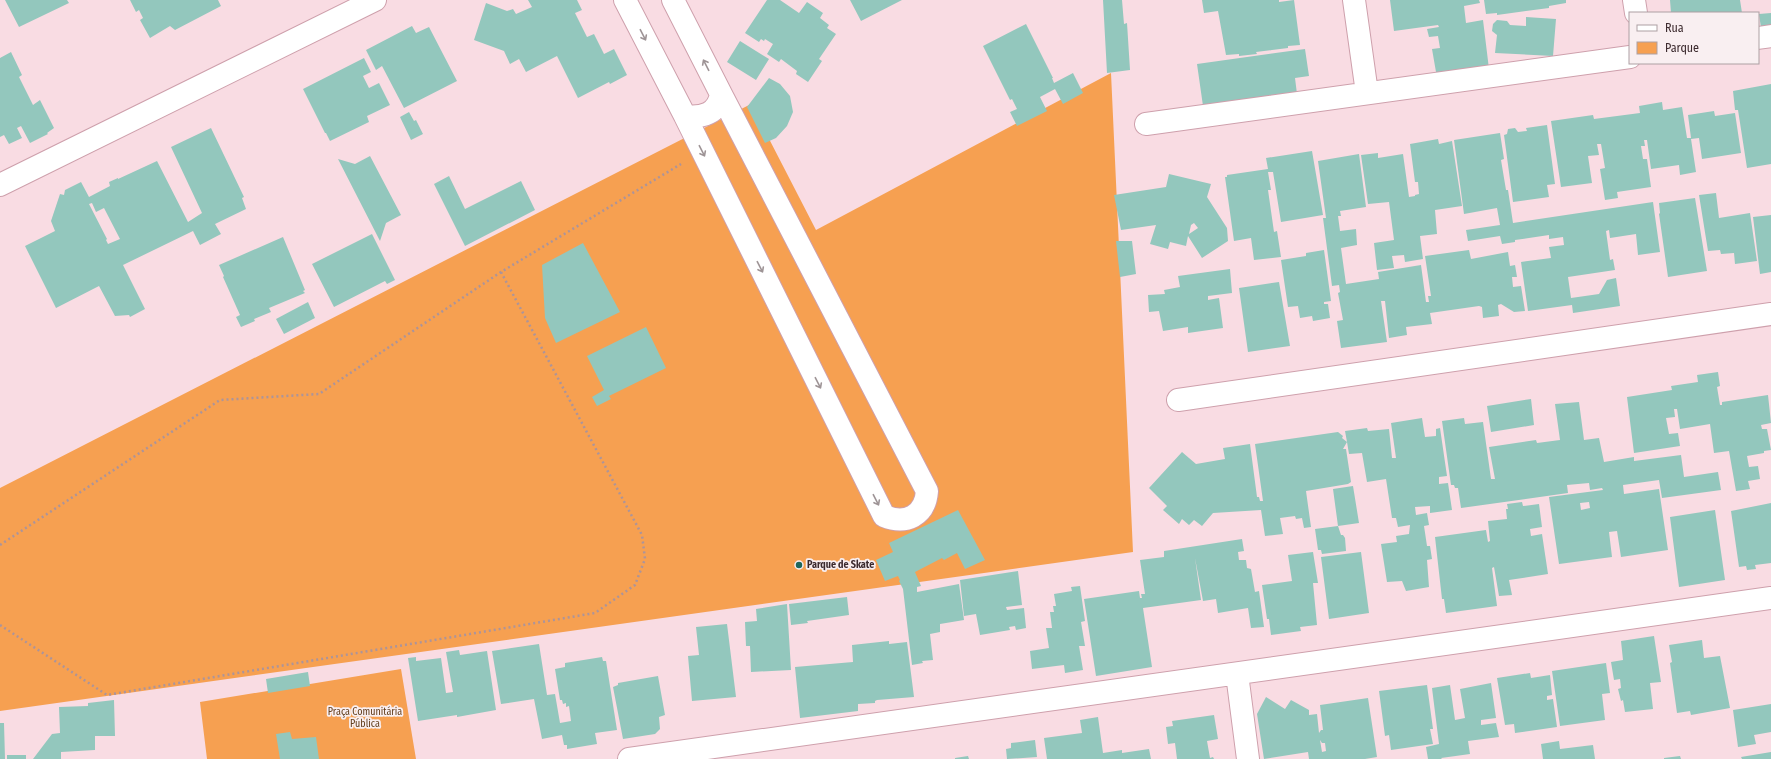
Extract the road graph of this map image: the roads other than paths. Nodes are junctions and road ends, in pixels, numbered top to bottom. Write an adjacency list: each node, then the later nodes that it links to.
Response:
1 (375, 0): 14 (street)
2 (625, 0): 12 (street, one-way to 12)
3 (673, 0): 11 (street, one-way to 3)
4 (1354, 0): 10 (street)
5 (1634, 0): 6 (street)
6 (1636, 12)
7 (1771, 36): 8 (street)
8 (1759, 38)
9 (1629, 58): 10 (street)
10 (1367, 93): 13 (street)
11 (721, 94): 12 (street); 12 (street, one-way to 11)
12 (685, 116)
13 (1146, 124)
14 (0, 185)
15 (1771, 314): 16 (street)
16 (1178, 400)
17 (1771, 598): 18 (street)
18 (1237, 674): 19 (street); 20 (street)
19 (629, 759)
20 (1248, 759)

